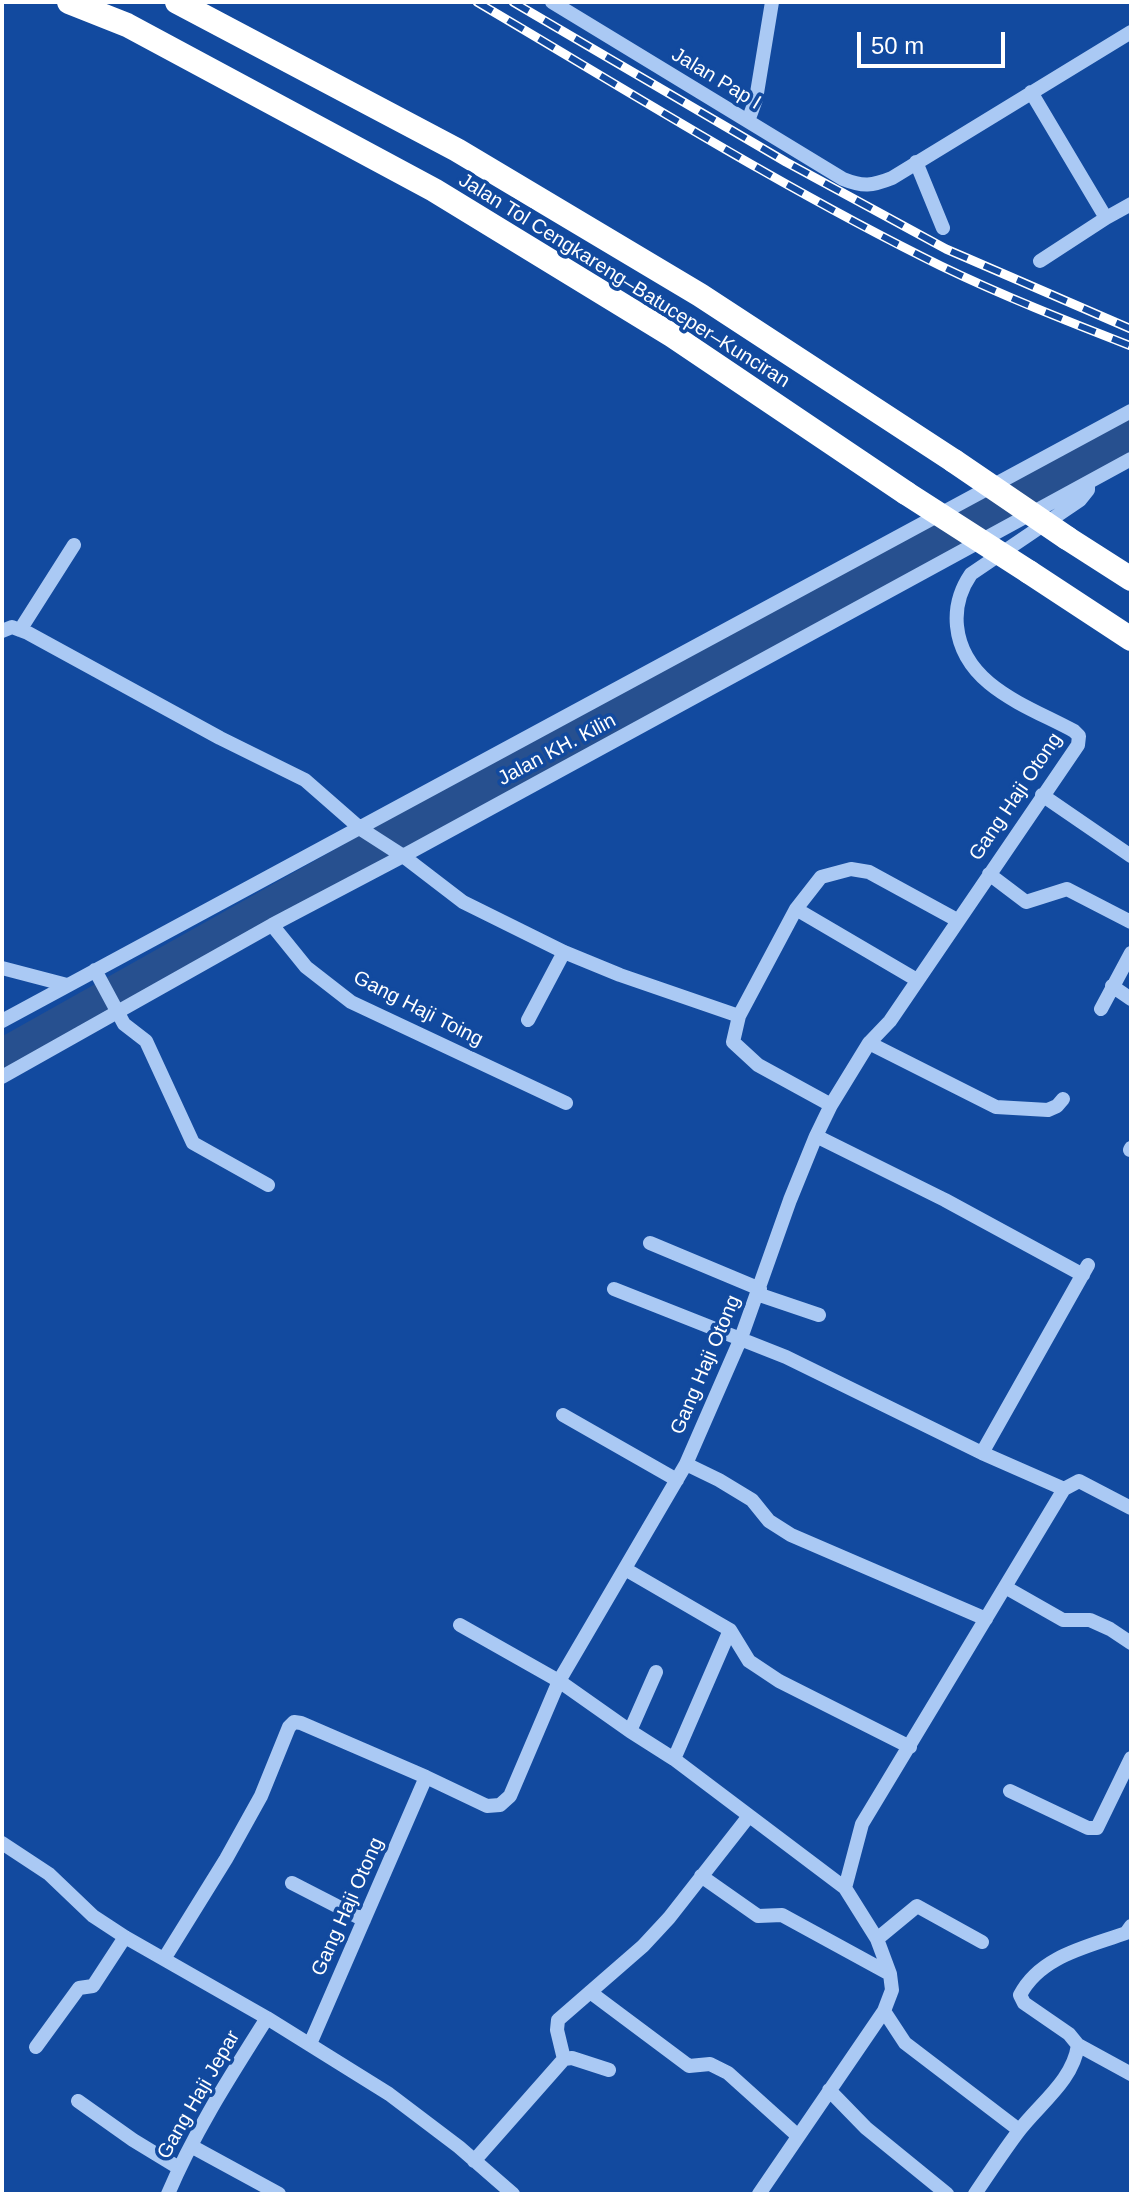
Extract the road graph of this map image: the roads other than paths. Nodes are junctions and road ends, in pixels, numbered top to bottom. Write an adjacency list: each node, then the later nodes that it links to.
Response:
1 (69, 2): 20 (highway, Jalan Tol Cengkareng–Batuceper–Kunciran, bridge)
2 (177, 2): 17 (highway, Jalan Tol Cengkareng–Batuceper–Kunciran, bridge)
3 (552, 2): 7 (street, Jalan Pap I)
4 (772, 2): 7 (street)
5 (1131, 32): 6 (street)
6 (1031, 92): 8 (street); 10 (street)
7 (748, 121): 8 (street, Jalan Pap I)
8 (916, 162): 11 (street)
9 (1131, 204): 10 (street)
10 (1106, 218): 12 (street)
11 (943, 228)
12 (1040, 261)
13 (1131, 411): 22 (street, Jalan KH. Kilin)
14 (1131, 459): 15 (street, Jalan KH. Kilin)
15 (1088, 483): 21 (street, Gang Haji Otong); 23 (street, Jalan KH. Kilin)
16 (74, 545): 18 (street)
17 (1131, 579)
18 (20, 630): 19 (street); 22 (street)
19 (2, 631)
20 (1131, 639)
21 (1042, 795): 24 (street); 25 (street, Gang Haji Otong)
22 (366, 833): 23 (street); 33 (street, Jalan KH. Kilin)
23 (398, 854): 29 (street, Jalan KH. Kilin); 30 (street)
24 (1131, 856)
25 (989, 874): 27 (street, Gang Haji Otong); 28 (street)
26 (796, 909): 27 (street); 34 (street); 40 (street)
27 (957, 920): 34 (street, Gang Haji Otong)
28 (1131, 922)
29 (272, 925): 38 (street, Jalan KH. Kilin); 46 (street, Gang Haji Toing)
30 (564, 952): 40 (street); 41 (street)
31 (1131, 953): 36 (street)
32 (2, 968): 35 (street)
33 (98, 976): 35 (street, Jalan KH. Kilin); 38 (street)
34 (917, 980): 43 (street, Gang Haji Otong)
35 (67, 985): 42 (street, Jalan KH. Kilin)
36 (1112, 986): 37 (street); 39 (street)
37 (1131, 999)
38 (114, 1005): 44 (street, Jalan KH. Kilin); 49 (street)
39 (1101, 1009)
40 (739, 1016): 47 (street)
41 (528, 1020)
42 (2, 1021)
43 (869, 1043): 45 (street); 47 (street, Gang Haji Otong)
44 (2, 1077)
45 (1063, 1099)
46 (566, 1103)
47 (831, 1105): 48 (street, Gang Haji Otong)
48 (816, 1136): 52 (street, Gang Haji Otong); 56 (street)
49 (268, 1185)
50 (650, 1243): 52 (street)
51 (614, 1289): 54 (street)
52 (758, 1292): 53 (street); 54 (street, Gang Haji Otong)
53 (819, 1315)
54 (741, 1338): 56 (street); 57 (street, Gang Haji Otong)
55 (563, 1415): 58 (street)
56 (982, 1453): 59 (street)
57 (686, 1464): 58 (street, Gang Haji Otong); 63 (street)
58 (677, 1480): 61 (street, Gang Haji Otong)
59 (1064, 1489): 60 (street); 62 (street)
60 (1131, 1508)
61 (625, 1569): 65 (street); 68 (street, Gang Haji Otong)
62 (1005, 1587): 63 (street); 66 (street)
63 (986, 1619): 70 (street)
64 (460, 1625): 68 (street)
65 (730, 1630): 70 (street); 72 (street)
66 (1131, 1643)
67 (656, 1672): 69 (street)
68 (559, 1681): 69 (street); 73 (street, Gang Haji Otong)
69 (630, 1731): 72 (street)
70 (910, 1747): 79 (street)
71 (1131, 1758): 74 (street)
72 (674, 1759): 75 (street)
73 (426, 1777): 80 (street, Gang Haji Otong); 85 (street)
74 (1010, 1791)
75 (749, 1816): 77 (street); 79 (street)
76 (2, 1843): 82 (street)
77 (701, 1876): 86 (street); 87 (street)
78 (292, 1883): 80 (street)
79 (845, 1888): 83 (street)
80 (364, 1920): 90 (street, Gang Haji Otong)
81 (1131, 1926): 91 (street)
82 (125, 1937): 85 (street); 92 (street)
83 (877, 1939): 84 (street); 86 (street)
84 (982, 1942)
85 (164, 1959): 89 (street)
86 (890, 1974): 88 (street)
87 (590, 1992): 93 (street); 99 (street)
88 (884, 2011): 96 (street); 98 (street)
89 (267, 2018): 90 (street); 100 (street, Gang Haji Jepar)
90 (310, 2044): 101 (street)
91 (1078, 2045): 95 (street); 98 (street)
92 (36, 2047)
93 (564, 2059): 94 (street); 101 (street)
94 (609, 2070)
95 (1131, 2074)
96 (829, 2090): 99 (street); 107 (street)
97 (78, 2101): 102 (street)
98 (1019, 2130): 108 (street)
99 (798, 2136): 106 (street)
100 (191, 2146): 102 (street, Gang Haji Jepar); 104 (street)
101 (474, 2161): 105 (street)
102 (179, 2168): 103 (street, Gang Haji Jepar)
103 (168, 2194)
104 (279, 2194)
105 (513, 2194)
106 (759, 2194)
107 (947, 2194)
108 (975, 2194)

